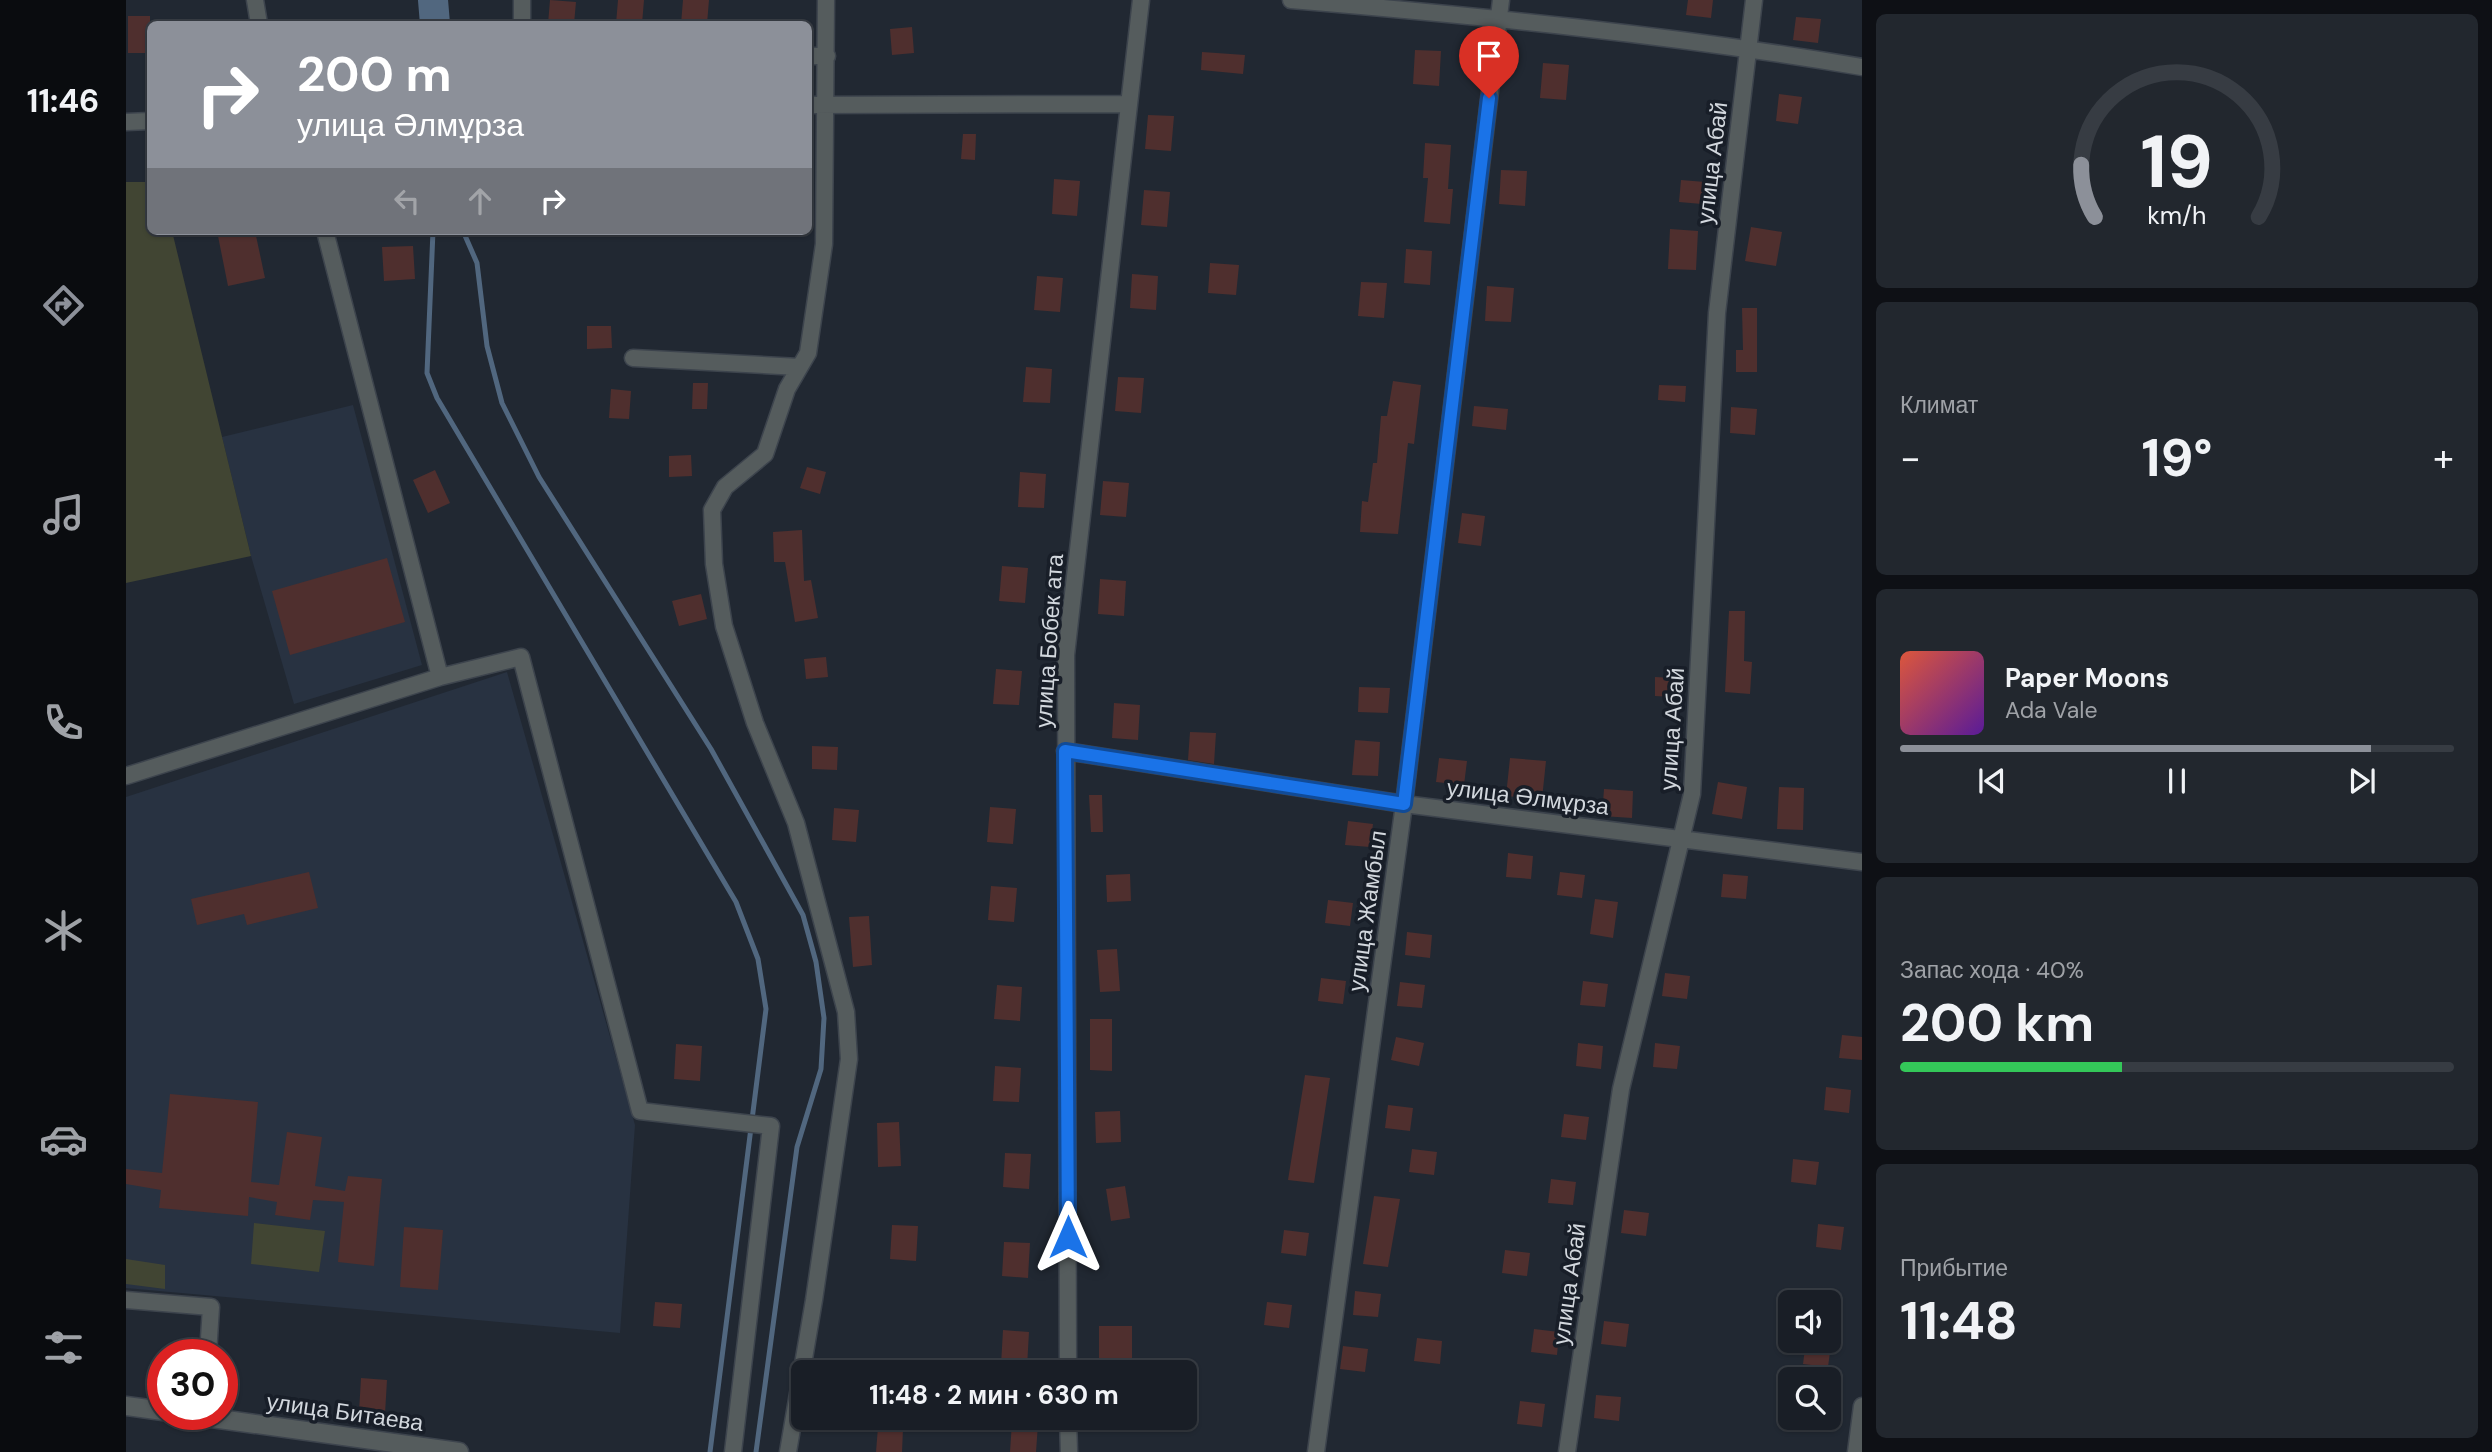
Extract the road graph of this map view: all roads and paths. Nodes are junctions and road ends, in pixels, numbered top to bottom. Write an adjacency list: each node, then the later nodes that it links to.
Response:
1 (255, 0): 9 (street)
2 (522, 0): 10 (street)
3 (826, 0): 13 (street)
4 (1141, 0): 15 (street, улица Бобек ата)
5 (1291, 0): 8 (street)
6 (1502, 0): 8 (street, улица Жамбыл)
7 (1754, 0): 11 (street, улица Абай)
8 (1499, 17): 11 (street); 26 (street, улица Жамбыл)
9 (258, 21)
10 (522, 21)
11 (1748, 48): 14 (street); 27 (street, улица Абай)
12 (812, 56): 13 (street)
13 (827, 56): 17 (street)
14 (1862, 67)
15 (1129, 103): 17 (street); 24 (street, улица Бобек ата)
16 (812, 105): 17 (street)
17 (826, 105): 22 (street)
18 (147, 121): 19 (street)
19 (126, 122)
20 (326, 235): 23 (street)
21 (633, 358): 22 (street)
22 (799, 368): 39 (street)
23 (440, 677): 25 (street); 38 (street)
24 (1065, 751): 26 (street, улица Әлмұрза); 31 (street, улица Бобек ата)
25 (126, 776)
26 (1404, 804): 27 (street, улица Әлмұрза); 41 (street, улица Жамбыл)
27 (1681, 838): 28 (street, улица Әлмұрза); 42 (street, улица Абай)
28 (1862, 862)
29 (126, 1300): 30 (street)
30 (209, 1339)
31 (1068, 1360)
32 (126, 1406): 34 (street)
33 (1862, 1406): 43 (street)
34 (147, 1409)
35 (238, 1420): 37 (street, улица Битаева)
36 (1069, 1430): 40 (street)
37 (459, 1452)
38 (733, 1452)
39 (788, 1452)
40 (1069, 1452)
41 (1316, 1452)
42 (1567, 1452)
43 (1856, 1452)

